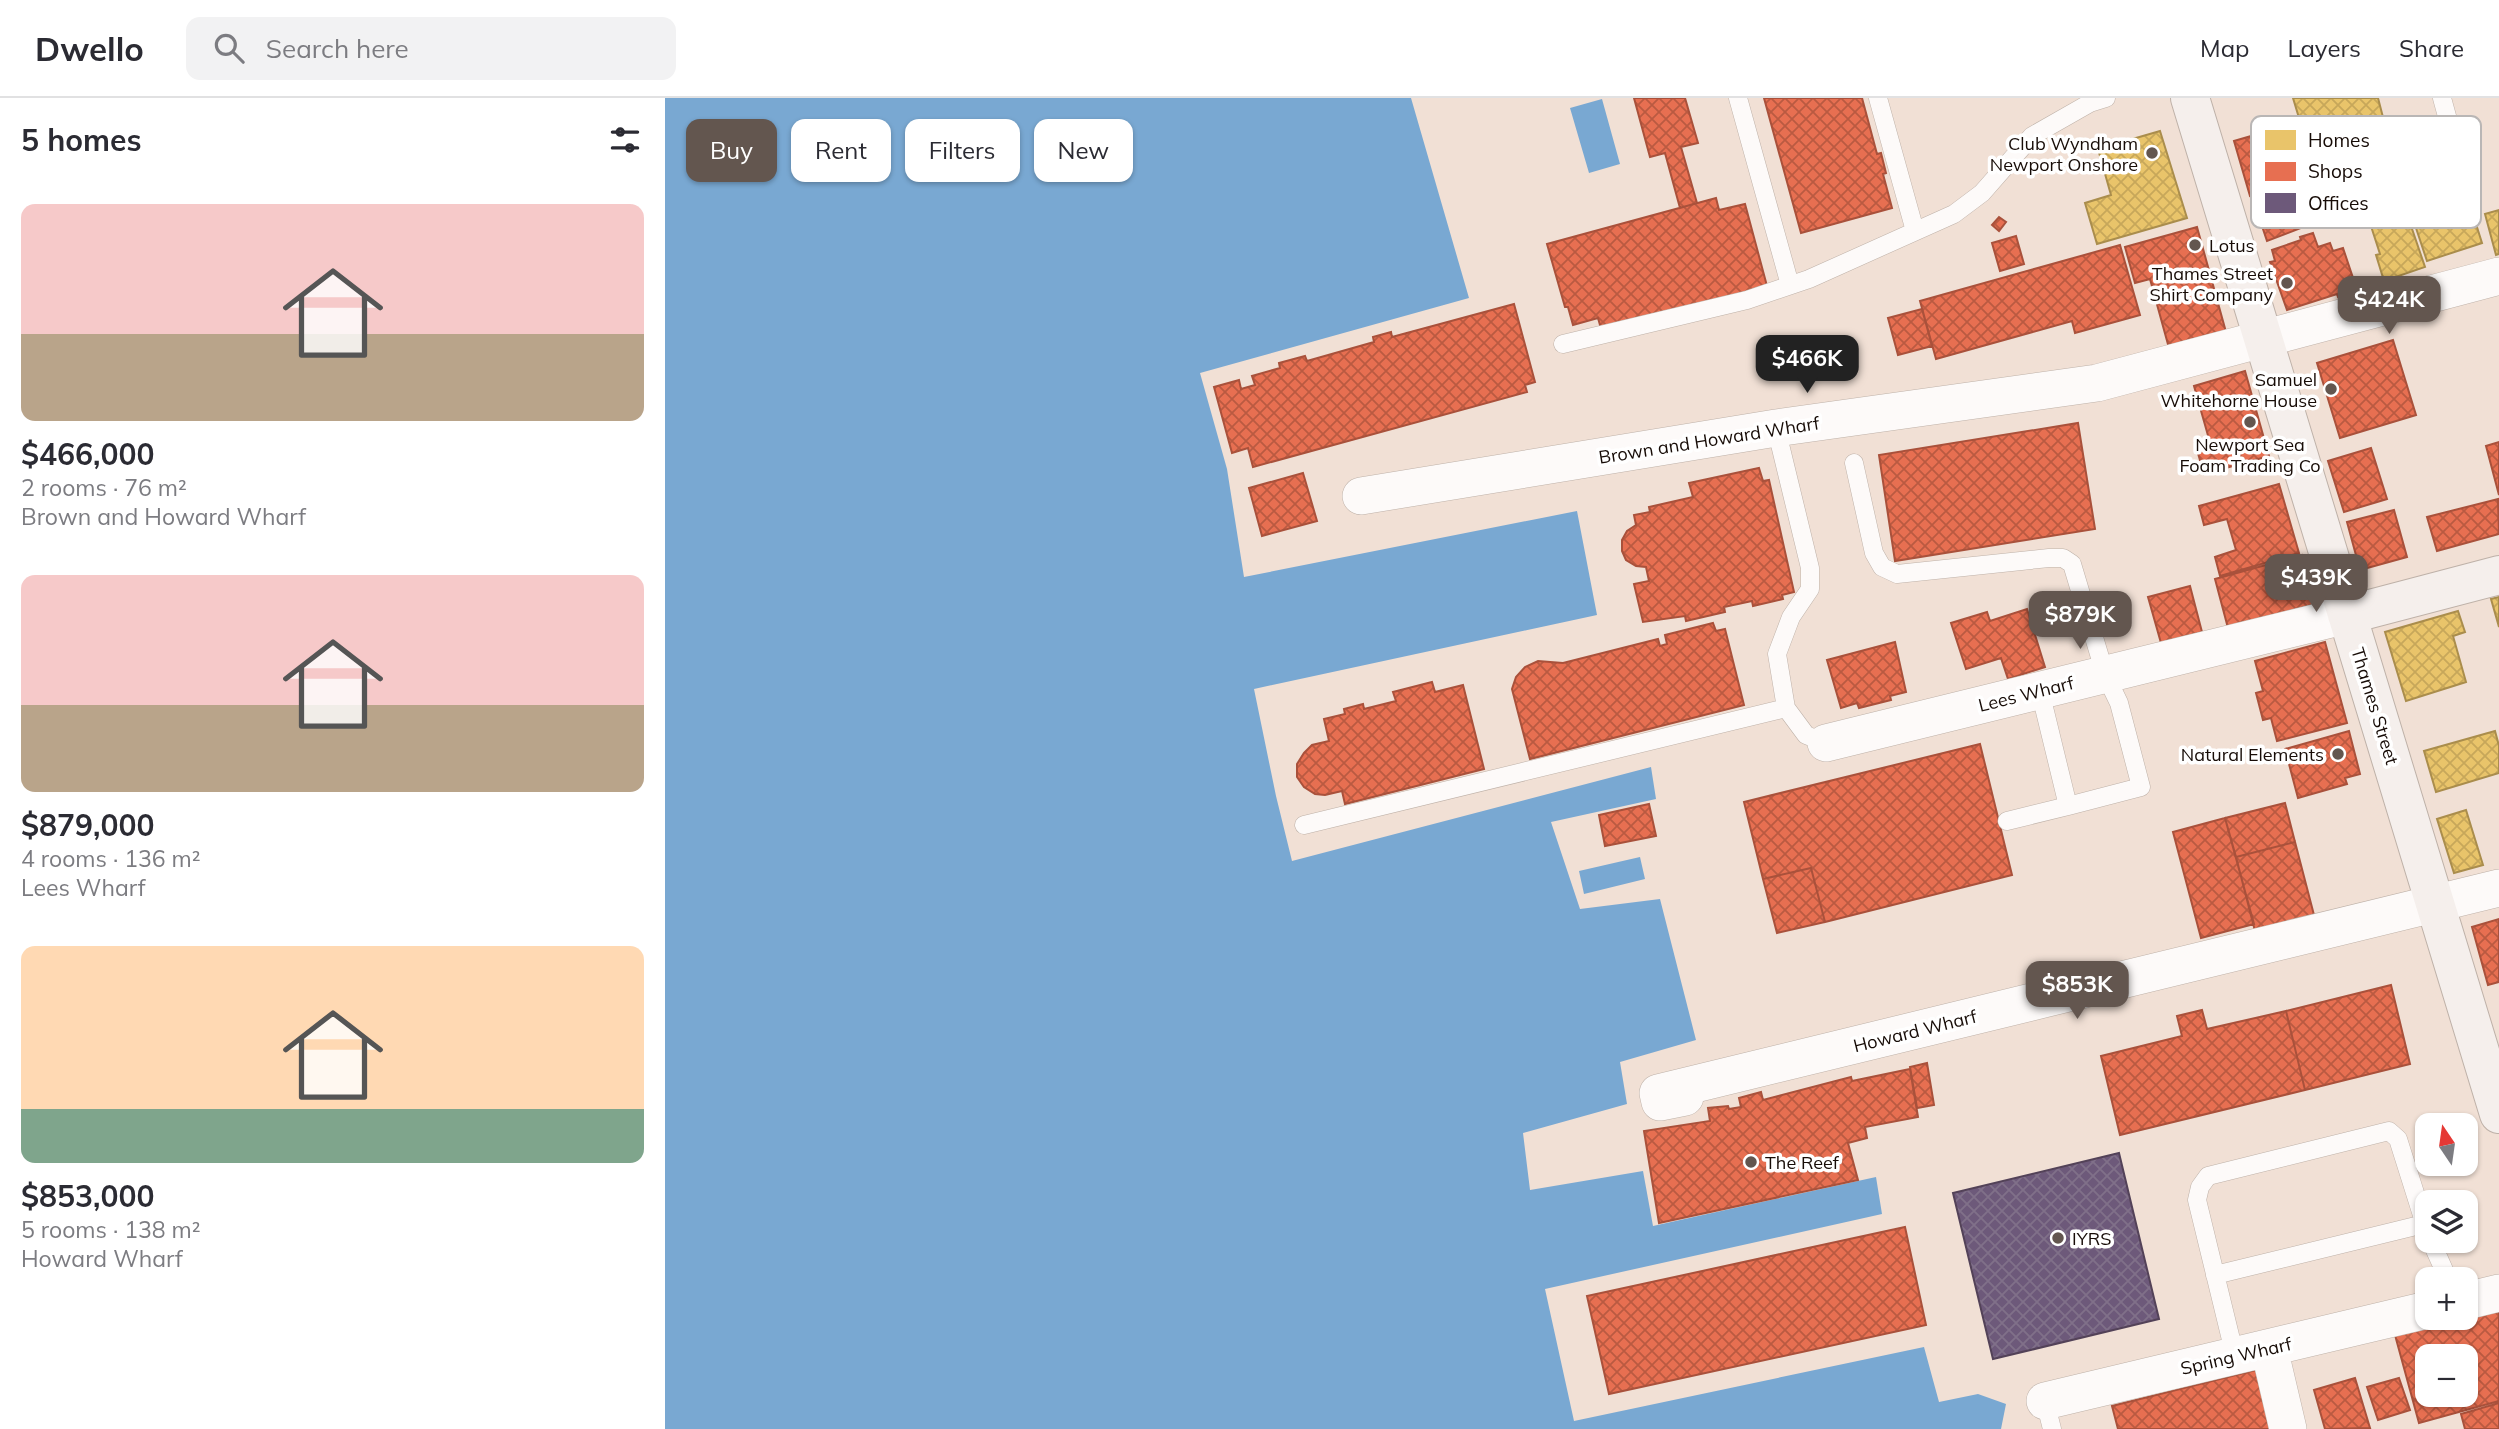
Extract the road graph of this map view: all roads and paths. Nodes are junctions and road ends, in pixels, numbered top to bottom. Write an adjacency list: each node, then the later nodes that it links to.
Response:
1 (1738, 98): 9 (lane)
2 (1878, 98): 7 (lane)
3 (2106, 98): 7 (lane)
4 (2190, 98): 10 (main road, Thames Street)
5 (2442, 98): 6 (lane)
6 (2447, 116)
7 (1915, 231): 9 (lane)
8 (2499, 276): 10 (street, Brown and Howard Wharf)
9 (1790, 285): 11 (lane)
10 (2263, 340): 12 (street, Brown and Howard Wharf); 16 (main road, Thames Street)
11 (1563, 344)
12 (1776, 428): 14 (street, Brown and Howard Wharf); 19 (lane)
13 (1854, 463): 17 (lane)
14 (1361, 496)
15 (2499, 575): 16 (main road)
16 (2347, 615): 17 (street, Lees Wharf); 25 (main road, Thames Street)
17 (2105, 674): 18 (street, Lees Wharf); 21 (lane)
18 (2040, 691): 20 (street, Lees Wharf); 21 (lane)
19 (1787, 708): 20 (lane); 23 (lane)
20 (1826, 743)
21 (2068, 806): 22 (lane)
22 (2007, 821)
23 (1304, 825)
24 (2499, 888): 25 (street, Howard Wharf)
25 (2436, 904): 26 (street, Howard Wharf); 27 (main road, Thames Street)
26 (1679, 1088)
27 (2497, 1101)
28 (2415, 1192): 30 (lane)
29 (2415, 1230): 30 (lane)
30 (2215, 1275): 34 (lane)
31 (2499, 1293): 32 (street)
32 (2478, 1298)
33 (2415, 1313): 34 (street, Spring Wharf)
34 (2252, 1352): 35 (street, Spring Wharf); 36 (street)
35 (2048, 1415)
36 (2288, 1429)

